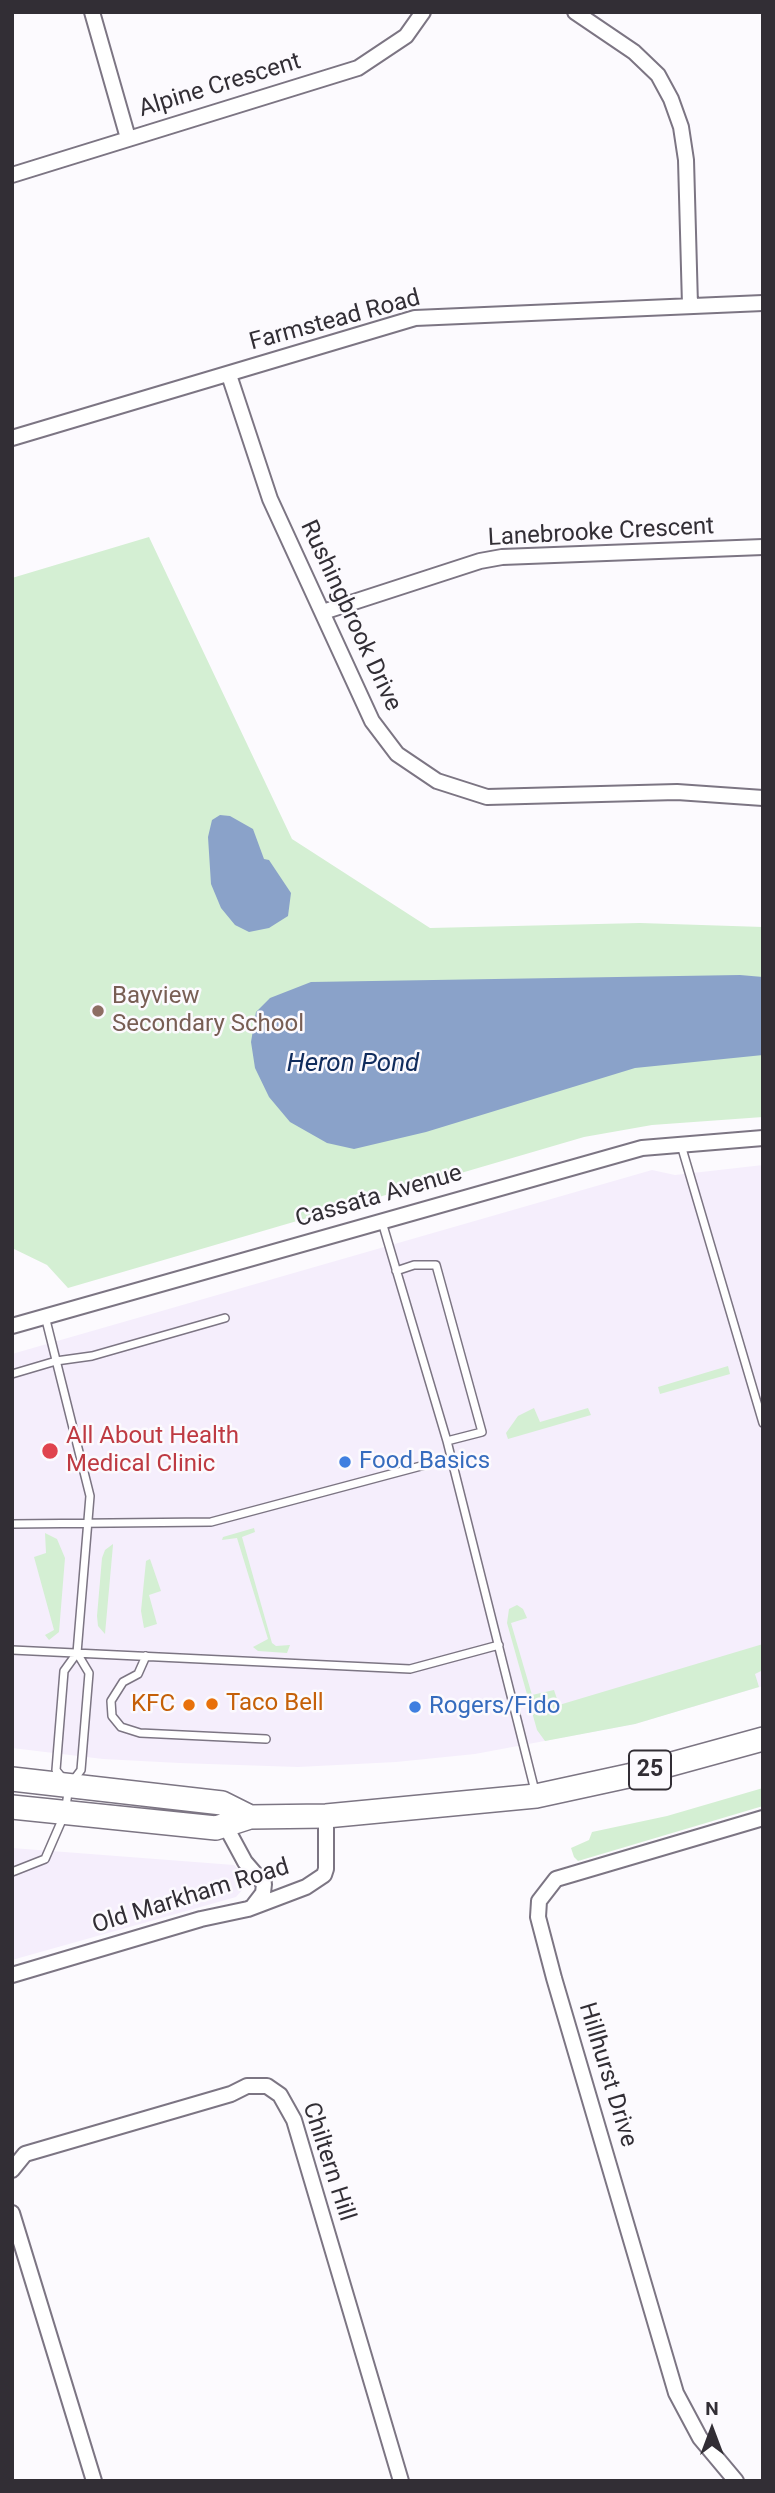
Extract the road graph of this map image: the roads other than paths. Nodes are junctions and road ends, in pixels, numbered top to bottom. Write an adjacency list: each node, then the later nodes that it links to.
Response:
1 (92, 12): 4 (street)
2 (423, 12): 4 (street, Alpine Crescent)
3 (575, 12): 7 (street)
4 (128, 138): 5 (street, Alpine Crescent)
5 (12, 175)
6 (763, 303): 7 (street, Farmstead Road)
7 (690, 305): 8 (street, Farmstead Road)
8 (229, 374): 9 (street, Farmstead Road); 11 (street, Rushingbrook Drive)
9 (12, 438)
10 (763, 547): 11 (street, Lanebrooke Crescent)
11 (323, 612): 12 (street, Rushingbrook Drive)
12 (763, 798)
13 (763, 1138): 14 (street, Cassata Avenue)
14 (681, 1145): 15 (street, Cassata Avenue); 22 (lane)
15 (382, 1219): 16 (lane); 17 (street, Cassata Avenue)
16 (396, 1270): 23 (lane); 23 (lane)
17 (46, 1316): 19 (street, Cassata Avenue); 20 (lane)
18 (225, 1318): 20 (lane)
19 (12, 1326)
20 (56, 1361): 21 (lane); 25 (lane)
21 (12, 1374)
22 (763, 1423)
23 (447, 1440): 24 (lane)
24 (451, 1458): 25 (lane); 27 (lane)
25 (89, 1523): 26 (lane); 29 (lane)
26 (12, 1524)
27 (499, 1645): 30 (lane); 35 (lane)
28 (12, 1650): 29 (lane)
29 (77, 1653): 30 (lane); 34 (lane); 34 (lane)
30 (146, 1656): 31 (lane)
31 (266, 1739)
32 (763, 1739): 35 (main road, 25)
33 (12, 1779): 34 (main road, 25)
34 (69, 1786): 37 (lane); 39 (main road, 25)
35 (536, 1796): 38 (main road, 25)
36 (12, 1807): 37 (main road, 25)
37 (65, 1813): 41 (main road, 25); 42 (lane)
38 (326, 1816): 39 (main road, 25); 43 (street, Old Markham Road)
39 (250, 1817): 41 (main road, 25)
40 (763, 1818): 49 (street, Hillhurst Drive)
41 (225, 1825): 43 (street)
42 (12, 1872)
43 (252, 1907): 44 (street, Old Markham Road)
44 (12, 1975)
45 (12, 2170): 48 (street, Chiltern Hill)
46 (12, 2213): 47 (street)
47 (94, 2481)
48 (401, 2481)
49 (736, 2481)

